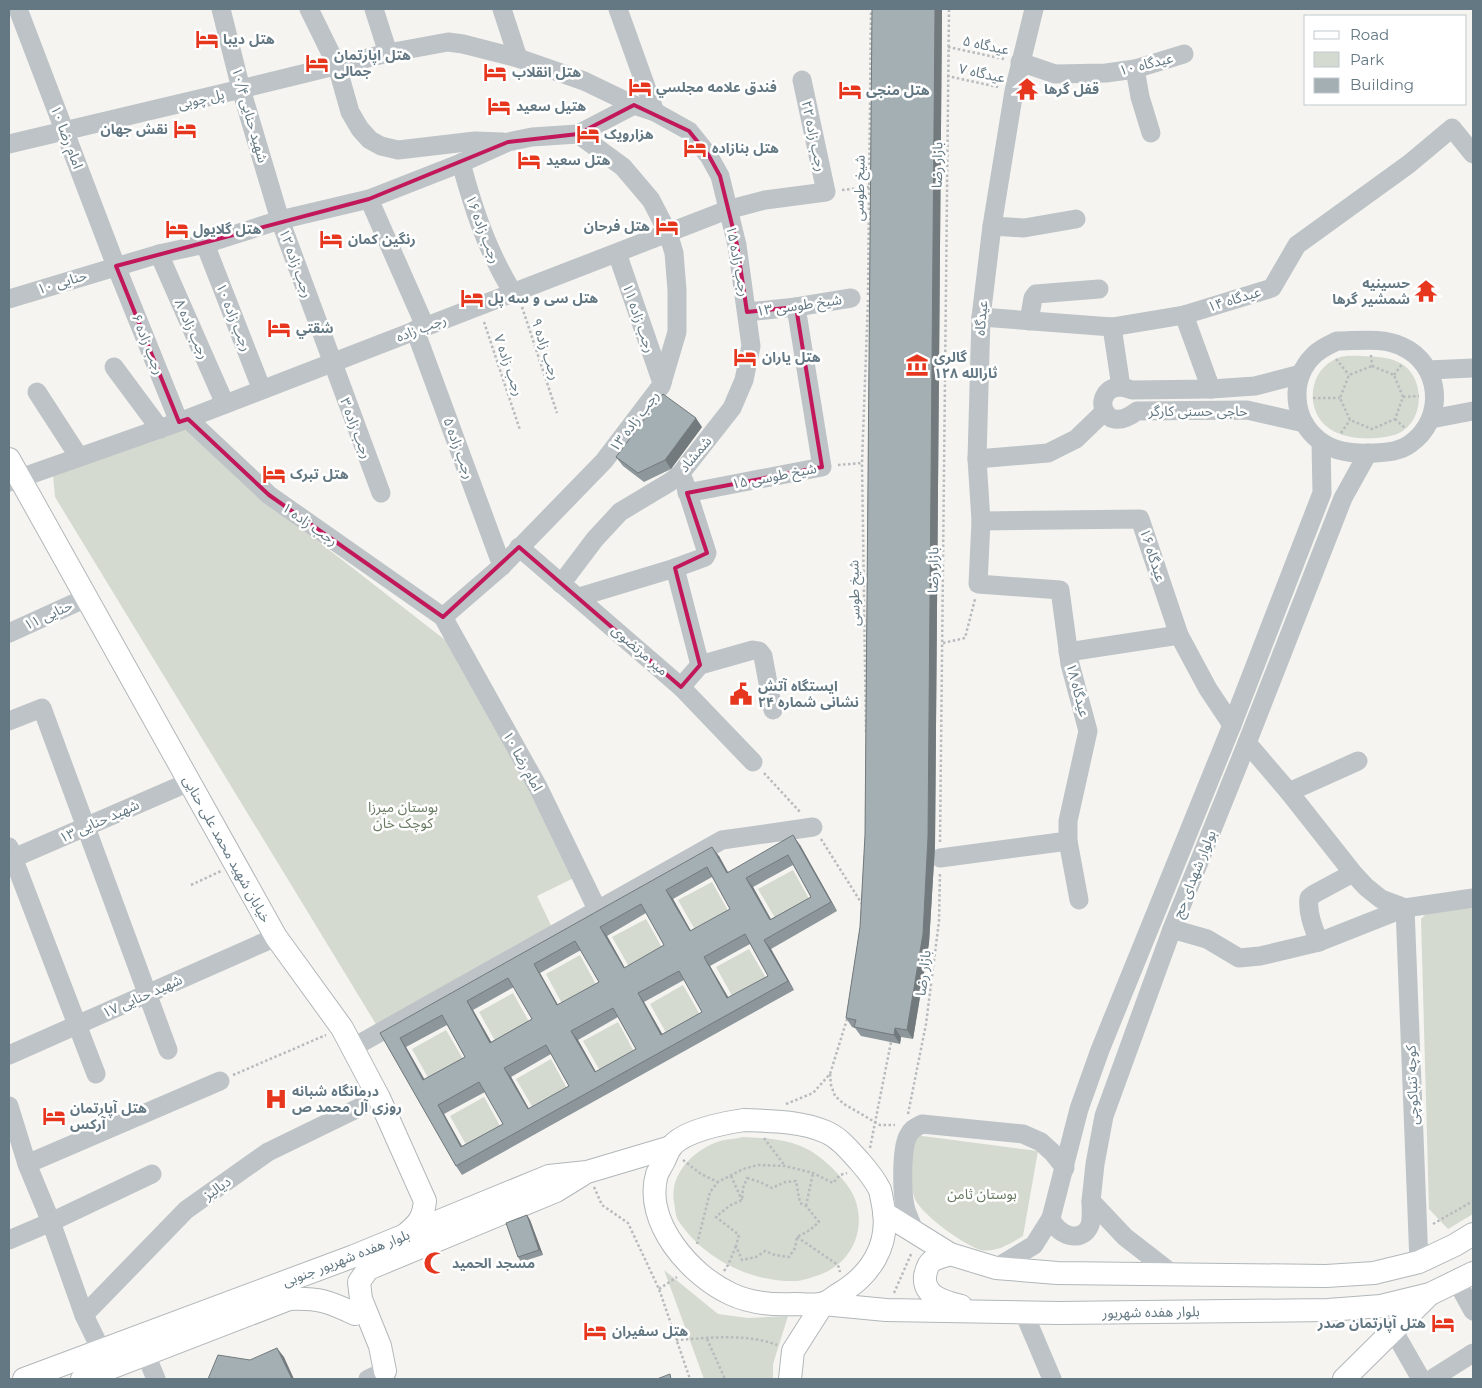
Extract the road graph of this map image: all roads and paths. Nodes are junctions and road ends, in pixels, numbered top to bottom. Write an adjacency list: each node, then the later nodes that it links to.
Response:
1 (18, 9): 23 (street, امام رضا ۱۰)
2 (221, 9): 19 (street, شهید حنایی ۱۰/۴)
3 (309, 9): 15 (street)
4 (374, 9): 11 (street)
5 (502, 9): 13 (street)
6 (618, 9): 22 (street)
7 (870, 9): 30 (path, شیخ طوسی)
8 (949, 9): 10 (path, بازار رضا)
9 (1034, 9): 14 (street, عیدگاه)
10 (948, 46): 14 (path, عیدگاه ۵); 17 (path, بازار رضا)
11 (388, 53): 13 (street); 15 (street, پل چوبی)
12 (1184, 54): 16 (street, عیدگاه ۱۰)
13 (518, 58): 21 (street)
14 (1020, 62): 16 (street, عیدگاه ۱۰); 20 (street, عیدگاه)
15 (337, 66): 19 (street, پل چوبی); 26 (street)
16 (1135, 69): 24 (street)
17 (947, 76): 20 (path, عیدگاه ۷); 98 (path, بازار رضا)
18 (802, 80): 31 (street, رجب زاده ۲۲)
19 (242, 89): 23 (street, پل چوبی); 35 (street, شهید حنایی ۱۰/۴)
20 (1014, 90): 36 (street, عیدگاه)
21 (634, 105): 22 (street, رجب زاده ۱۵); 25 (street)
22 (655, 112): 33 (street, رجب زاده ۱۵)
23 (65, 130): 27 (street, پل چوبی); 41 (street, امام رضا ۱۰)
24 (1151, 133)
25 (578, 134): 26 (street); 37 (street, رجب زاده ۱۳)
26 (508, 142): 29 (street, حنایی ۱۰)
27 (9, 144)
28 (1473, 154): 49 (street, عیدگاه ۱۴)
29 (460, 163): 32 (street, حنایی ۱۰); 43 (street, رجب زاده ۱۶)
30 (869, 187): 31 (path); 81 (path, شیخ طوسی)
31 (826, 192): 33 (street, رجب زاده)
32 (369, 199): 35 (street, حنایی ۱۰); 53 (street, رجب زاده ۵)
33 (727, 210): 37 (street, رجب زاده); 48 (street, رجب زاده ۱۵)
34 (1076, 219): 36 (street)
35 (280, 220): 38 (street, حنایی ۱۰); 55 (street, رجب زاده ۱۲)
36 (992, 226): 50 (street, عیدگاه)
37 (668, 233): 39 (street, رجب زاده); 61 (street, رجب زاده ۱۳)
38 (205, 244): 40 (street, حنایی ۱۰); 64 (street, رجب زاده ۱۰)
39 (617, 253): 43 (street, رجب زاده); 61 (street, رجب زاده ۱۱)
40 (159, 254): 41 (street, حنایی ۱۰); 68 (street, رجب زاده ۸)
41 (116, 266): 44 (street, حنایی ۱۰); 73 (street, رجب زاده ۶)
42 (1099, 289): 51 (street)
43 (515, 292): 46 (street, رجب زاده); 71 (path, رجب زاده ۹)
44 (9, 298)
45 (851, 298): 47 (street, شیخ طوسی ۱۳)
46 (478, 306): 53 (street, رجب زاده); 76 (path, رجب زاده ۷)
47 (796, 307): 48 (street, شیخ طوسی ۱۳); 82 (street)
48 (747, 312): 84 (street, شمشاد)
49 (1184, 315): 52 (street, عیدگاه ۱۴); 63 (street)
50 (981, 317): 51 (street, عیدگاه ۱۴); 80 (street, عیدگاه)
51 (1029, 321): 52 (street, عیدگاه ۱۴)
52 (1112, 327): 62 (street)
53 (420, 328): 55 (street, رجب زاده); 89 (street, رجب زاده ۵)
54 (1325, 346): 58 (street); 59 (street); 60 (path)
55 (332, 363): 64 (street, رجب زاده); 85 (street, رجب زاده ۳)
56 (114, 367): 75 (street)
57 (1473, 368): 58 (street)
58 (1428, 370): 72 (street)
59 (1301, 374): 63 (street, حاجی حسنی کارگر); 67 (street)
60 (1349, 375): 66 (path); 66 (path)
61 (662, 382): 88 (street, رجب زاده ۱۳)
62 (1121, 387): 63 (street, حاجی حسنی کارگر); 70 (street)
63 (1211, 389)
64 (262, 390): 68 (street, رجب زاده)
65 (38, 392): 79 (street)
66 (1340, 398): 67 (path)
67 (1296, 399): 74 (street)
68 (225, 404): 73 (street, رجب زاده)
69 (1473, 411): 72 (street)
70 (1104, 412): 74 (street, حاجی حسنی کارگر); 80 (street)
71 (557, 413)
72 (1431, 419): 78 (street)
73 (184, 420): 75 (street, رجب زاده); 95 (street, رجب زاده ۱)
74 (1304, 423): 77 (street)
75 (160, 429): 79 (street, رجب زاده)
76 (520, 430)
77 (1321, 442): 78 (street); 104 (street, بولوار شهدای حج)
78 (1368, 453): 106 (street, بولوار شهدای حج)
79 (79, 458): 83 (street, رجب زاده)
80 (977, 459): 87 (street, عیدگاه)
81 (862, 463): 82 (path, ۱۵ شیخ طوسی); 105 (path, شیخ طوسی)
82 (822, 467): 86 (street, ۱۵ شیخ طوسی)
83 (12, 473): 94 (main road, خیابان شهید محمد علی حنایی)
84 (681, 473): 86 (street); 91 (street, شمشاد)
85 (381, 493)
86 (687, 493): 90 (street)
87 (981, 521): 92 (street, عیدگاه); 97 (street, عیدگاه ۱۶)
88 (519, 547): 89 (street, رجب زاده ۱۳); 91 (street, میر مرتضوی)
89 (502, 566): 95 (street, رجب زاده ۱۳)
90 (675, 568): 93 (street); 100 (street)
91 (561, 584): 93 (street, میر مرتضوی)
92 (978, 584): 98 (path); 99 (street, عیدگاه ۱۸)
93 (579, 597): 101 (street, میر مرتضوی)
94 (86, 598): 96 (street, حنایی ۱۱); 109 (main road, خیابان شهید محمد علی حنایی)
95 (443, 617): 124 (street, امام رضا ۱۰)
96 (9, 633)
97 (1179, 635): 99 (street); 104 (street, عیدگاه ۱۶)
98 (943, 643): 115 (path, بازار رضا)
99 (1068, 652): 113 (street, عیدگاه ۱۸)
100 (700, 665): 101 (street); 102 (street)
101 (681, 686): 108 (street, میر مرتضوی)
102 (773, 710)
103 (9, 721): 112 (street)
104 (1232, 725): 147 (street, بولوار شهدای حج)
105 (866, 736)
106 (1247, 743): 110 (street); 125 (street, بولوار شهدای حج)
107 (1358, 761): 110 (street)
108 (753, 762)
109 (189, 782): 112 (street, شهید حنایی ۱۳); 116 (main road, خیابان شهید محمد علی حنایی)
110 (1289, 792): 117 (street)
111 (813, 826): 124 (street)
112 (86, 827): 114 (street, شهید حنایی ۱۳); 128 (street)
113 (1068, 841): 115 (street); 121 (street, عیدگاه ۱۸)
114 (10, 855): 130 (street)
115 (940, 858): 142 (path, بازار رضا)
116 (236, 864): 118 (path); 126 (main road, خیابان شهید محمد علی حنایی)
117 (1353, 872): 123 (street); 127 (street)
118 (191, 885)
119 (864, 898): 122 (path)
120 (1473, 898): 123 (street)
121 (1078, 900)
122 (864, 908)
123 (1405, 908): 127 (street); 162 (street, کوچه تنباکوچی)
124 (597, 909): 133 (street)
125 (1172, 929): 127 (street); 155 (street, بولوار شهدای حج)
126 (276, 937): 128 (street, شهید حنایی ۱۷); 131 (main road, خیابان شهید محمد علی حنایی)
127 (1319, 942)
128 (147, 994): 130 (street, شهید حنایی ۱۷); 134 (street)
129 (850, 1009): 137 (path)
130 (77, 1024): 135 (street, شهید حنایی ۱۷); 136 (street)
131 (342, 1028): 133 (main road, خیابان شهید محمد علی حنایی); 138 (path)
132 (891, 1042): 148 (path)
133 (352, 1048): 139 (main road, خیابان شهید محمد علی حنایی)
134 (168, 1050)
135 (9, 1055)
136 (96, 1074)
137 (830, 1074): 141 (path); 142 (path)
138 (220, 1081): 145 (street)
139 (378, 1098): 164 (main road, خیابان شهید محمد علی حنایی); 185 (street, دیالیز)
140 (9, 1106): 145 (street)
141 (778, 1107)
142 (905, 1126): 147 (street); 161 (street)
143 (764, 1138): 146 (path)
144 (671, 1147): 148 (main road, بلوار هفده شهریور جنوبی); 149 (main road, بلوار هفده شهریور جنوبی); 153 (path); 171 (main road, بلوار هفده شهریور)
145 (27, 1164): 160 (street)
146 (785, 1166): 150 (path); 152 (path)
147 (1065, 1168): 159 (street, بولوار شهدای حج)
148 (866, 1169): 150 (path); 158 (main road, بلوار هفده شهریور جنوبی)
149 (587, 1172): 164 (main road, بلوار هفده شهریور جنوبی); 176 (path); 193 (main road)
150 (813, 1173): 157 (path)
151 (152, 1174): 160 (street)
152 (731, 1176): 153 (path); 154 (path)
153 (718, 1182): 171 (path)
154 (742, 1200): 157 (path); 167 (path)
155 (1091, 1201): 159 (street, بولوار شهدای حج); 173 (street)
156 (1473, 1201): 162 (path)
157 (806, 1206): 165 (path)
158 (884, 1213): 161 (main road); 177 (main road, بلوار هفده شهریور جنوبی)
159 (1051, 1218): 172 (street, بولوار شهدای حج)
160 (51, 1222): 166 (street); 185 (street)
161 (918, 1233): 168 (main road); 180 (path)
162 (1419, 1233): 170 (street, کوچه تنباکوچی)
163 (1473, 1234): 170 (main road)
164 (405, 1236): 169 (main road, بلوار هفده شهریور جنوبی)
165 (797, 1237): 167 (path); 177 (path)
166 (9, 1240)
167 (736, 1246): 175 (path)
168 (950, 1254): 172 (main road); 182 (main road)
169 (354, 1256): 184 (main road); 189 (main road, بلوار هفده شهریور جنوبی)
170 (1419, 1262): 173 (main road)
171 (691, 1267): 175 (main road, بلوار هفده شهریور); 176 (path)
172 (996, 1268): 173 (main road)
173 (1174, 1275)
174 (1465, 1277): 178 (main road, بلوار هفده شهریور); 181 (street)
175 (713, 1285): 179 (main road, بلوار هفده شهریور)
176 (659, 1289): 188 (path)
177 (846, 1291): 179 (main road, بلوار هفده شهریور جنوبی)
178 (1430, 1294): 183 (main road, بلوار هفده شهریور); 186 (main road)
179 (823, 1304): 180 (main road, بلوار هفده شهریور); 190 (main road)
180 (886, 1310): 182 (main road, بلوار هفده شهریور)
181 (1473, 1311)
182 (980, 1312): 183 (main road, بلوار هفده شهریور)
183 (1024, 1313): 200 (street)
184 (355, 1314): 192 (main road, بلوار هفده شهریور جنوبی); 193 (main road)
185 (84, 1315): 189 (street)
186 (1393, 1330): 201 (main road); 202 (street)
187 (707, 1338): 188 (path); 190 (path); 198 (path)
188 (676, 1340): 197 (path)
189 (101, 1350): 194 (main road, بلوار هفده شهریور جنوبی)
190 (793, 1351): 199 (main road)
191 (1473, 1353): 203 (street)
192 (146, 1354): 195 (main road, بلوار هفده شهریور جنوبی); 196 (street)
193 (381, 1377)
194 (24, 1379)
195 (82, 1379)
196 (156, 1379)
197 (690, 1379)
198 (725, 1379)
199 (790, 1379)
200 (1052, 1379)
201 (1344, 1379)
202 (1421, 1379)
203 (1432, 1379)

